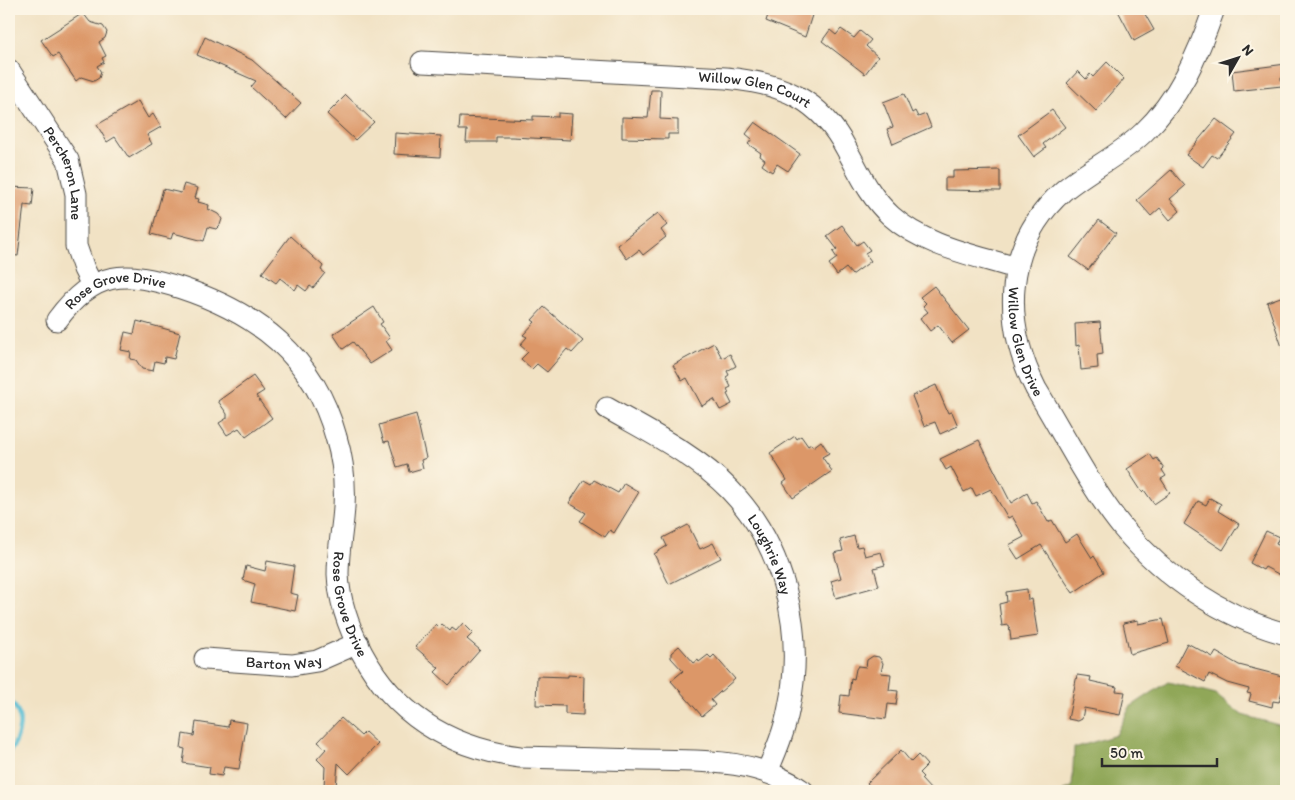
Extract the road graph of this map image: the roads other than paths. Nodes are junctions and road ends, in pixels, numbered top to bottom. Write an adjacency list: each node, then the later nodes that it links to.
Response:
1 (1214, 9): 4 (street, Willow Glen Drive)
2 (422, 62): 4 (street, Willow Glen Court)
3 (9, 70): 5 (street, Percheron Lane)
4 (1016, 268): 8 (street, Willow Glen Drive)
5 (92, 285): 6 (street, Rose Grove Drive); 9 (street, Rose Grove Drive)
6 (57, 320)
7 (607, 408): 11 (street, Loughrie Way)
8 (1286, 634)
9 (358, 643): 10 (street, Barton Way); 11 (street, Rose Grove Drive)
10 (205, 659)
11 (767, 772): 12 (street, Rose Grove Drive)
12 (803, 791)

